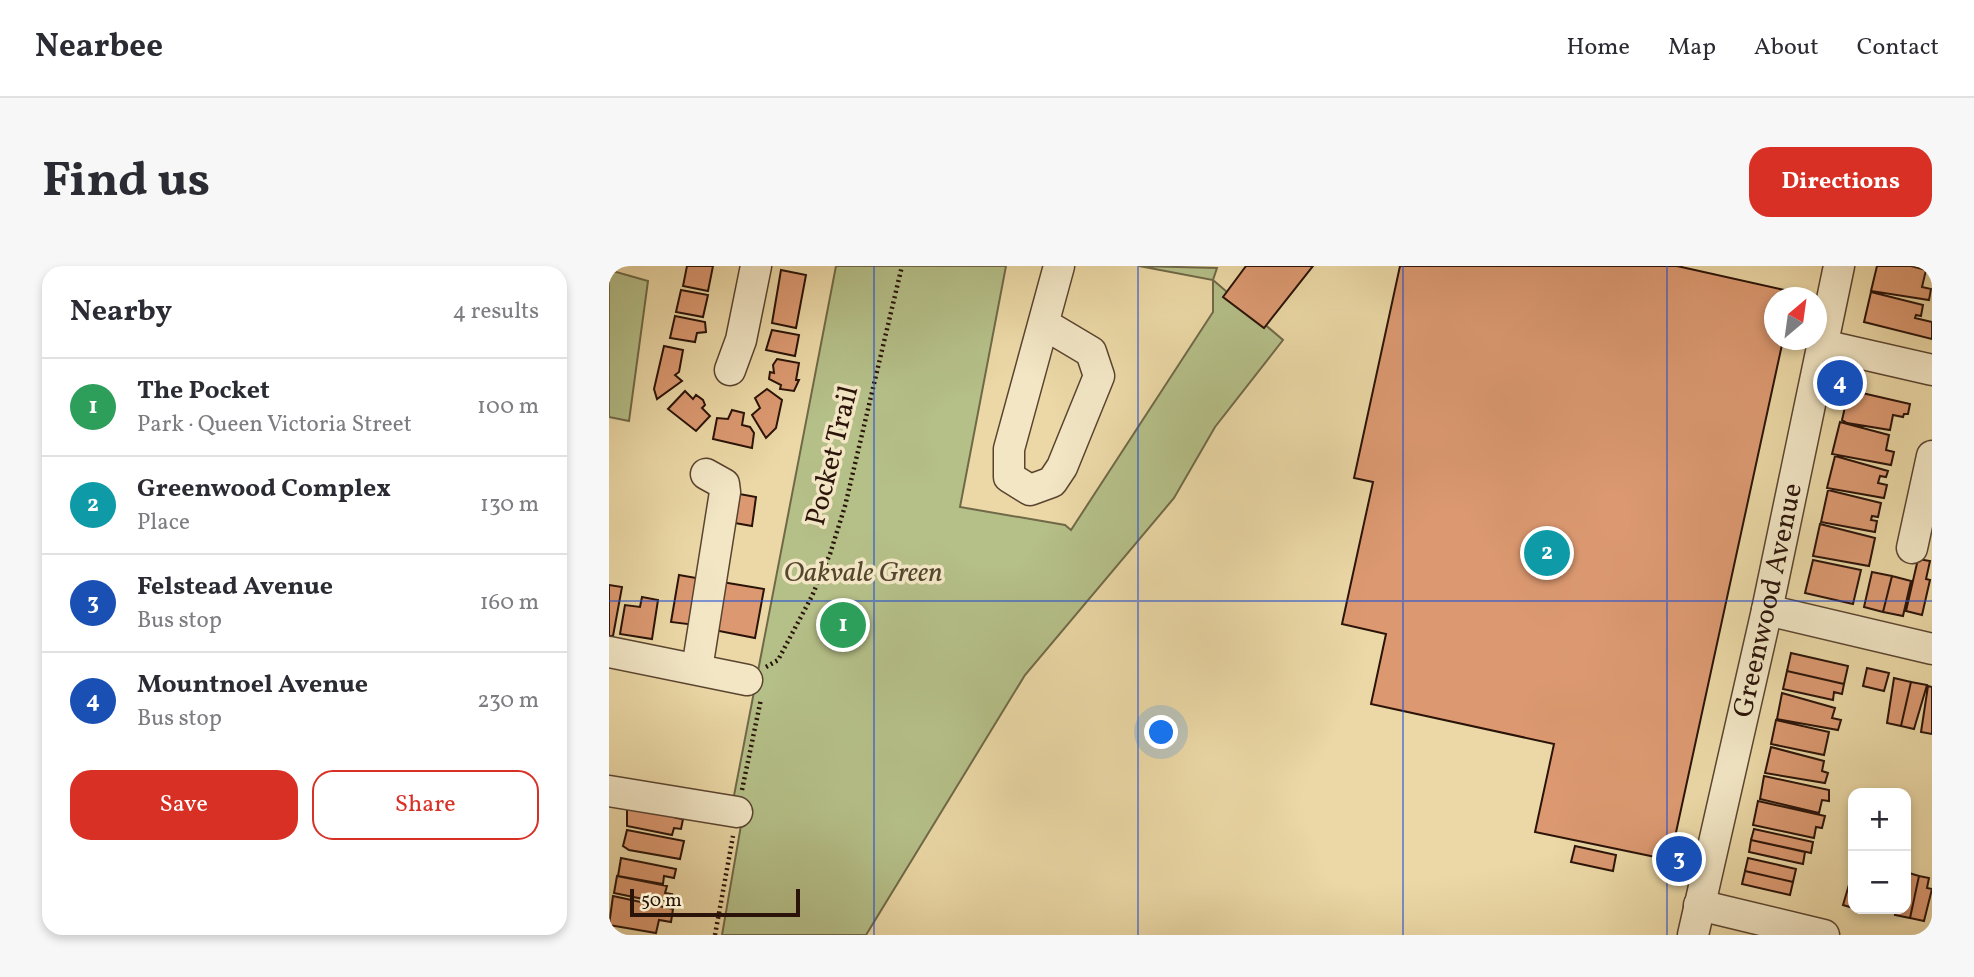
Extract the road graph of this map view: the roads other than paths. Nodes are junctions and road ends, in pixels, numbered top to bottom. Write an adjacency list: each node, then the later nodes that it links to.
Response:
1 (756, 266): 8 (street)
2 (1059, 266): 4 (street)
3 (1839, 266): 5 (street, Greenwood Avenue)
4 (1044, 324): 4 (street)
5 (1827, 325)
6 (1827, 346): 9 (street)
7 (1822, 350): 13 (street, Greenwood Avenue)
8 (730, 370)
9 (1932, 370)
10 (1932, 456): 12 (street)
11 (706, 474): 16 (street)
12 (1912, 548)
13 (1767, 610): 14 (street); 20 (street, Greenwood Avenue)
14 (1932, 649)
15 (610, 659): 16 (street)
16 (697, 669): 17 (street)
17 (761, 675)
18 (609, 791): 19 (street)
19 (737, 811)
20 (1699, 905): 21 (street, Greenwood Avenue); 22 (street)
21 (1693, 935)
22 (1824, 935)

